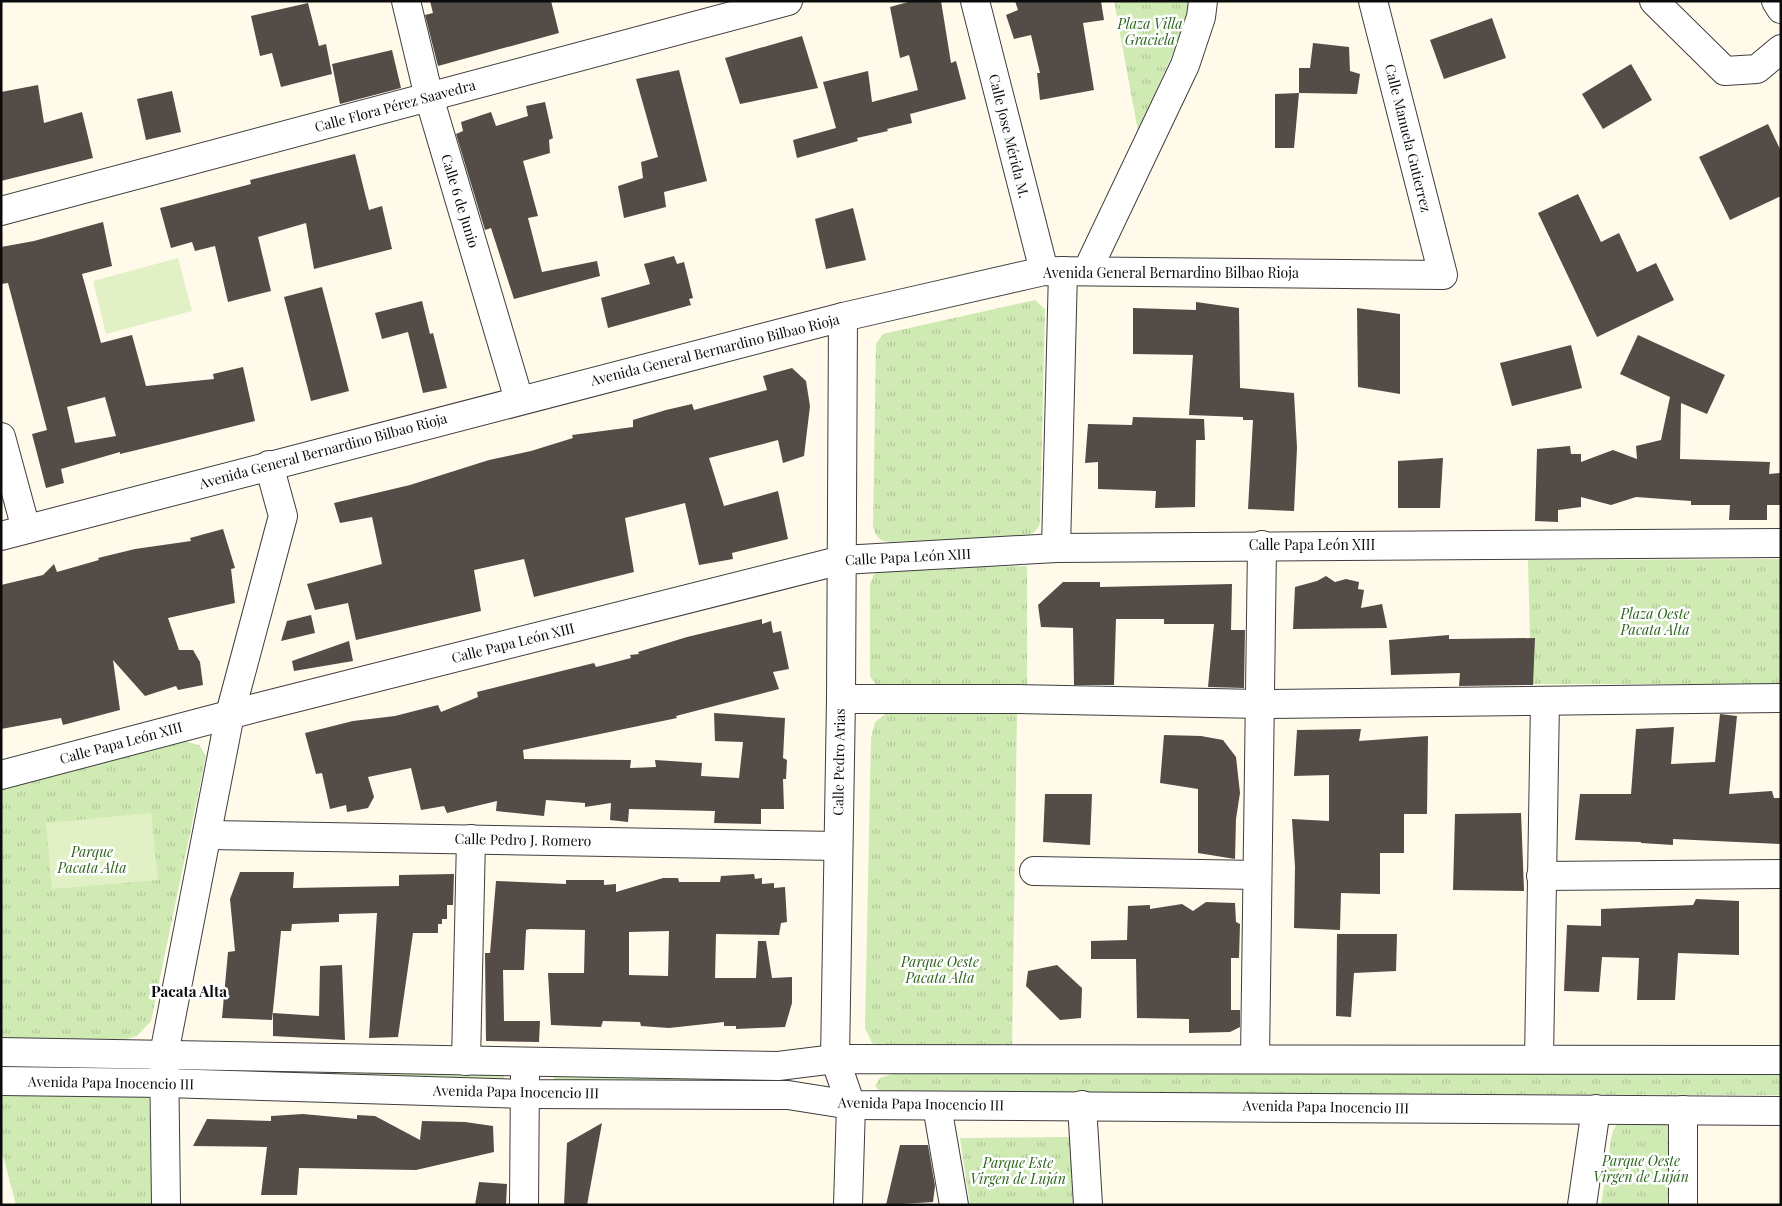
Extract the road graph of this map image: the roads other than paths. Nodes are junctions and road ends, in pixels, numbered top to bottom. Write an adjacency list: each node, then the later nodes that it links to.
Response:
1 (406, 1): 10 (street, Calle 6 de Junio)
2 (788, 1): 10 (street, Calle Flora Pérez Saavedra)
3 (975, 1): 12 (street, Calle Jose Mérida M.)
4 (1203, 1): 12 (street)
5 (1373, 1): 13 (street, Calle Manuela Gutierrez)
6 (1654, 1): 9 (street)
7 (1776, 1): 8 (street)
8 (1781, 9)
9 (1781, 49)
10 (429, 97): 11 (street, Calle Flora Pérez Saavedra); 15 (street, Calle 6 de Junio)
11 (1, 211)
12 (1065, 271): 13 (street, Avenida General Bernardino Bilbao Rioja); 14 (street, Avenida General Bernardino Bilbao Rioja); 21 (street)
13 (1443, 275)
14 (843, 317): 15 (street, Avenida General Bernardino Bilbao Rioja); 22 (street, Calle Pedro Arias)
15 (519, 400): 17 (street, Avenida General Bernardino Bilbao Rioja)
16 (1, 437): 18 (street)
17 (269, 465): 18 (street, Avenida General Bernardino Bilbao Rioja); 27 (street)
18 (14, 533)
19 (1781, 543): 20 (street, Calle Papa León XIII)
20 (1262, 545): 21 (street, Calle Papa León XIII); 26 (street)
21 (1056, 548): 22 (street, Calle Papa León XIII)
22 (842, 560): 24 (street, Calle Pedro Arias); 27 (street, Calle Papa León XIII)
23 (1781, 698): 25 (street)
24 (841, 699): 26 (street); 31 (street, Calle Pedro Arias)
25 (1545, 701): 26 (street); 35 (street)
26 (1260, 704): 34 (street)
27 (230, 714): 28 (street, Calle Papa León XIII); 29 (street)
28 (1, 775)
29 (208, 835): 30 (street, Calle Pedro J. Romero); 37 (street)
30 (471, 839): 31 (street, Calle Pedro J. Romero); 40 (street)
31 (838, 846): 38 (street, Calle Pedro Arias)
32 (1034, 871): 34 (street)
33 (1781, 874): 35 (street)
34 (1257, 875): 41 (street)
35 (1541, 876): 39 (street)
36 (1, 1052): 37 (street, Avenida Papa Inocencio III)
37 (164, 1054): 40 (street, Avenida Papa Inocencio III); 45 (street)
38 (835, 1059): 41 (street, Avenida Papa Inocencio III); 43 (street, Avenida Papa Inocencio III); 47 (street, Calle Pedro Arias)
39 (1539, 1059): 41 (street, Avenida Papa Inocencio III); 42 (street, Avenida Papa Inocencio III)
40 (466, 1060): 43 (street, Avenida Papa Inocencio III)
41 (1255, 1060)
42 (1781, 1060)
43 (525, 1062): 46 (street)
44 (1, 1081): 45 (street, Avenida Papa Inocencio III)
45 (164, 1083): 46 (street, Avenida Papa Inocencio III); 53 (street)
46 (525, 1094): 47 (street, Avenida Papa Inocencio III); 54 (street)
47 (851, 1105): 49 (street, Avenida Papa Inocencio III); 55 (street, Calle Pedro Arias)
48 (1082, 1105): 49 (street, Avenida Papa Inocencio III); 50 (street, Avenida Papa Inocencio III); 57 (street)
49 (937, 1106): 56 (street)
50 (1596, 1109): 51 (street, Avenida Papa Inocencio III); 58 (street)
51 (1683, 1110): 52 (street, Avenida Papa Inocencio III); 59 (street)
52 (1781, 1110)
53 (166, 1205)
54 (524, 1205)
55 (848, 1205)
56 (954, 1205)
57 (1088, 1205)
58 (1582, 1205)
59 (1683, 1205)

